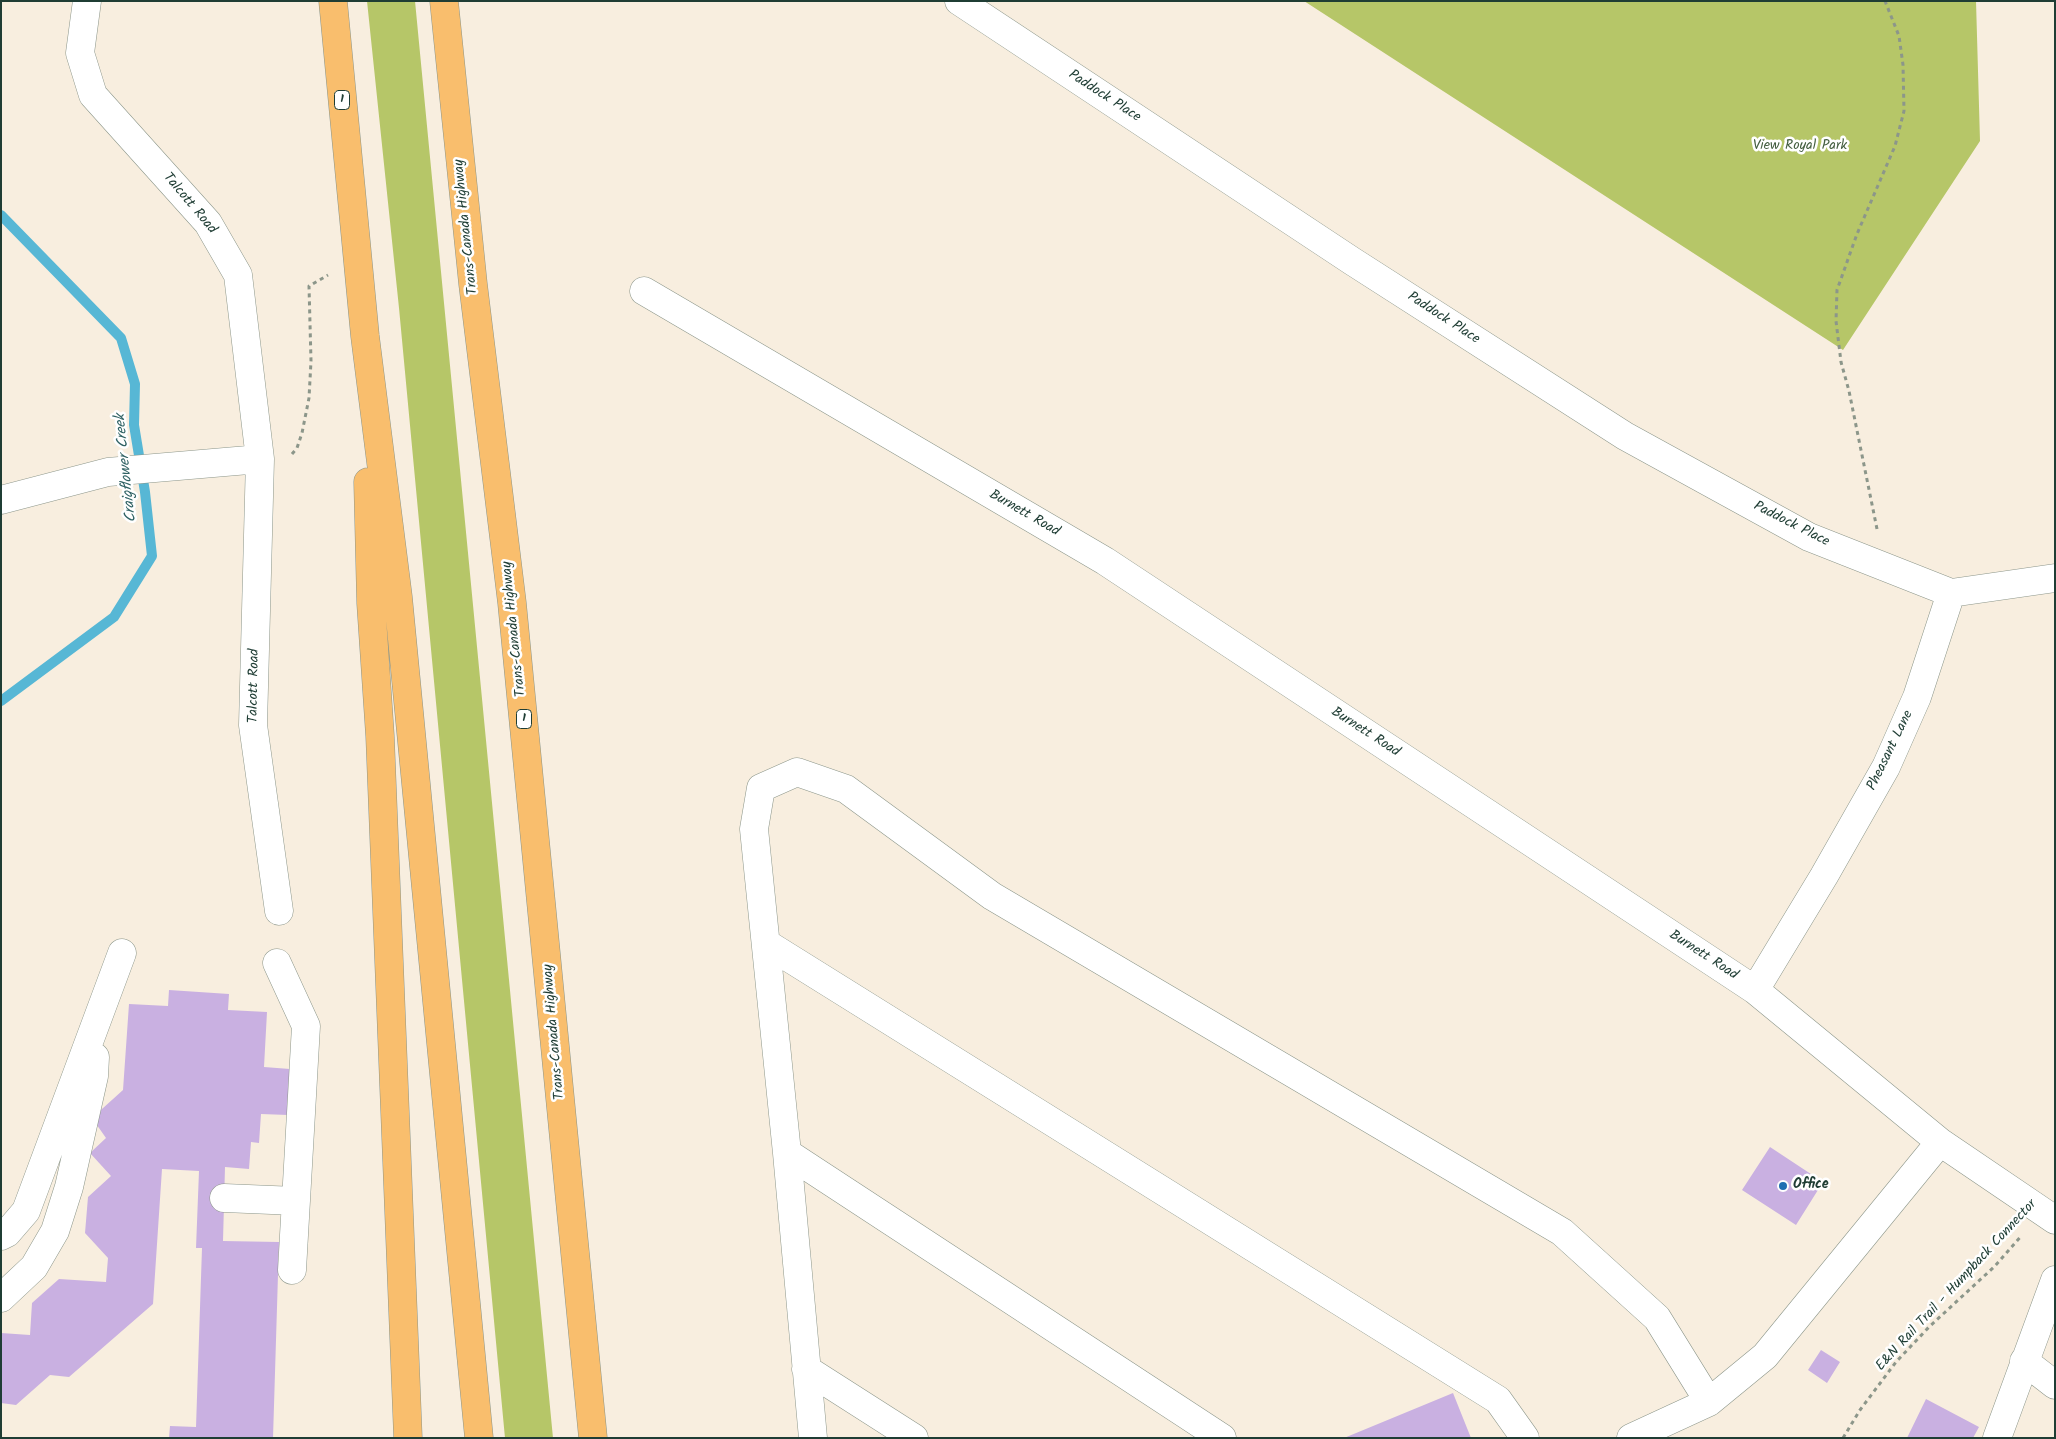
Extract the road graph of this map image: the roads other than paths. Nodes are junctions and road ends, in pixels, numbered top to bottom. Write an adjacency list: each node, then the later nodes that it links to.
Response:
1 (87, 1): 7 (street, Talcott Road)
2 (334, 1): 6 (highway, 1)
3 (444, 1): 32 (highway, Trans-Canada Highway / 1)
4 (959, 1): 10 (street, Paddock Place)
5 (644, 291): 15 (street, Burnett Road)
6 (365, 336): 30 (highway); 31 (highway, 1)
7 (260, 459): 8 (street); 11 (street, Talcott Road)
8 (1, 500)
9 (2055, 578): 10 (street)
10 (1950, 592): 15 (street, Pheasant Lane)
11 (279, 911)
12 (767, 944): 18 (street); 29 (street); 36 (street)
13 (122, 953): 16 (street)
14 (277, 963): 20 (street)
15 (1755, 990): 17 (street, Burnett Road)
16 (97, 1019): 22 (street); 25 (street)
17 (1940, 1142): 21 (street, Burnett Road); 29 (street)
18 (787, 1153): 27 (street); 35 (street)
19 (224, 1198): 20 (street)
20 (296, 1201): 23 (street)
21 (2048, 1216)
22 (1, 1236)
23 (292, 1270)
24 (2055, 1280): 26 (street)
25 (1, 1298)
26 (2024, 1361): 28 (street); 38 (street)
27 (806, 1369): 33 (street); 34 (street)
28 (2055, 1385)
29 (1709, 1402): 37 (street)
30 (408, 1438)
31 (479, 1438)
32 (593, 1438)
33 (814, 1438)
34 (914, 1438)
35 (1222, 1438)
36 (1525, 1438)
37 (1631, 1438)
38 (1997, 1438)

